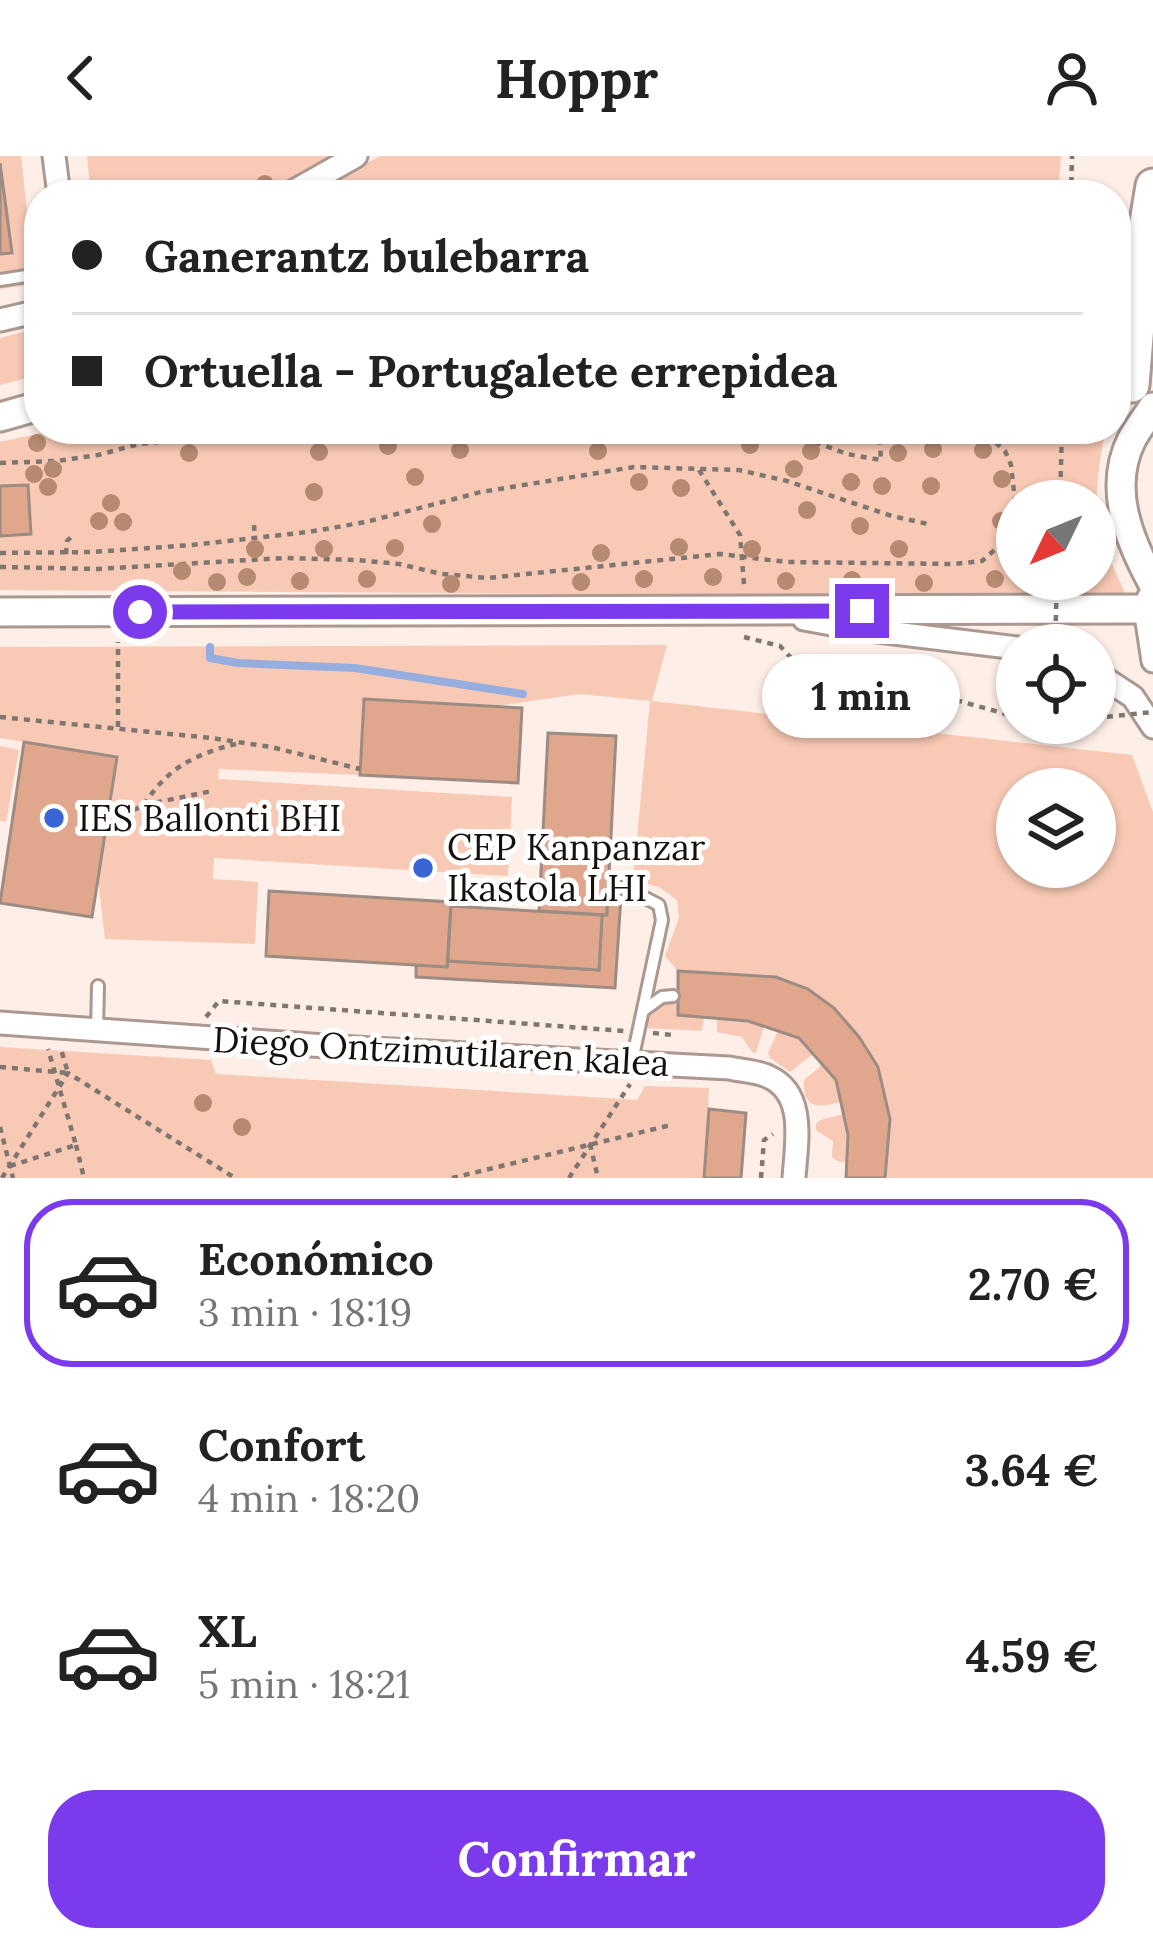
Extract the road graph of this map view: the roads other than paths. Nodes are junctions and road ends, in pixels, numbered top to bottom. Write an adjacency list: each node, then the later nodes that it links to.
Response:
1 (356, 156): 2 (street)
2 (313, 180)
3 (1153, 186): 4 (main road)
4 (1144, 241): 5 (main road); 6 (main road)
5 (1131, 268)
6 (1138, 391): 7 (street)
7 (1131, 436)
8 (1130, 444): 9 (street)
9 (1150, 601): 11 (street); 13 (street)
10 (0, 612): 11 (street)
11 (753, 620): 12 (street)
12 (996, 645)
13 (1153, 661)
14 (1116, 686): 15 (street)
15 (1153, 727)
16 (632, 891): 19 (lane)
17 (98, 986): 21 (lane)
18 (673, 996): 19 (lane)
19 (641, 1012): 22 (lane)
20 (0, 1023): 21 (street, Diego Ontzimutilaren kalea)
21 (98, 1029): 22 (street, Diego Ontzimutilaren kalea)
22 (633, 1070): 23 (street, Diego Ontzimutilaren kalea)
23 (794, 1178)

